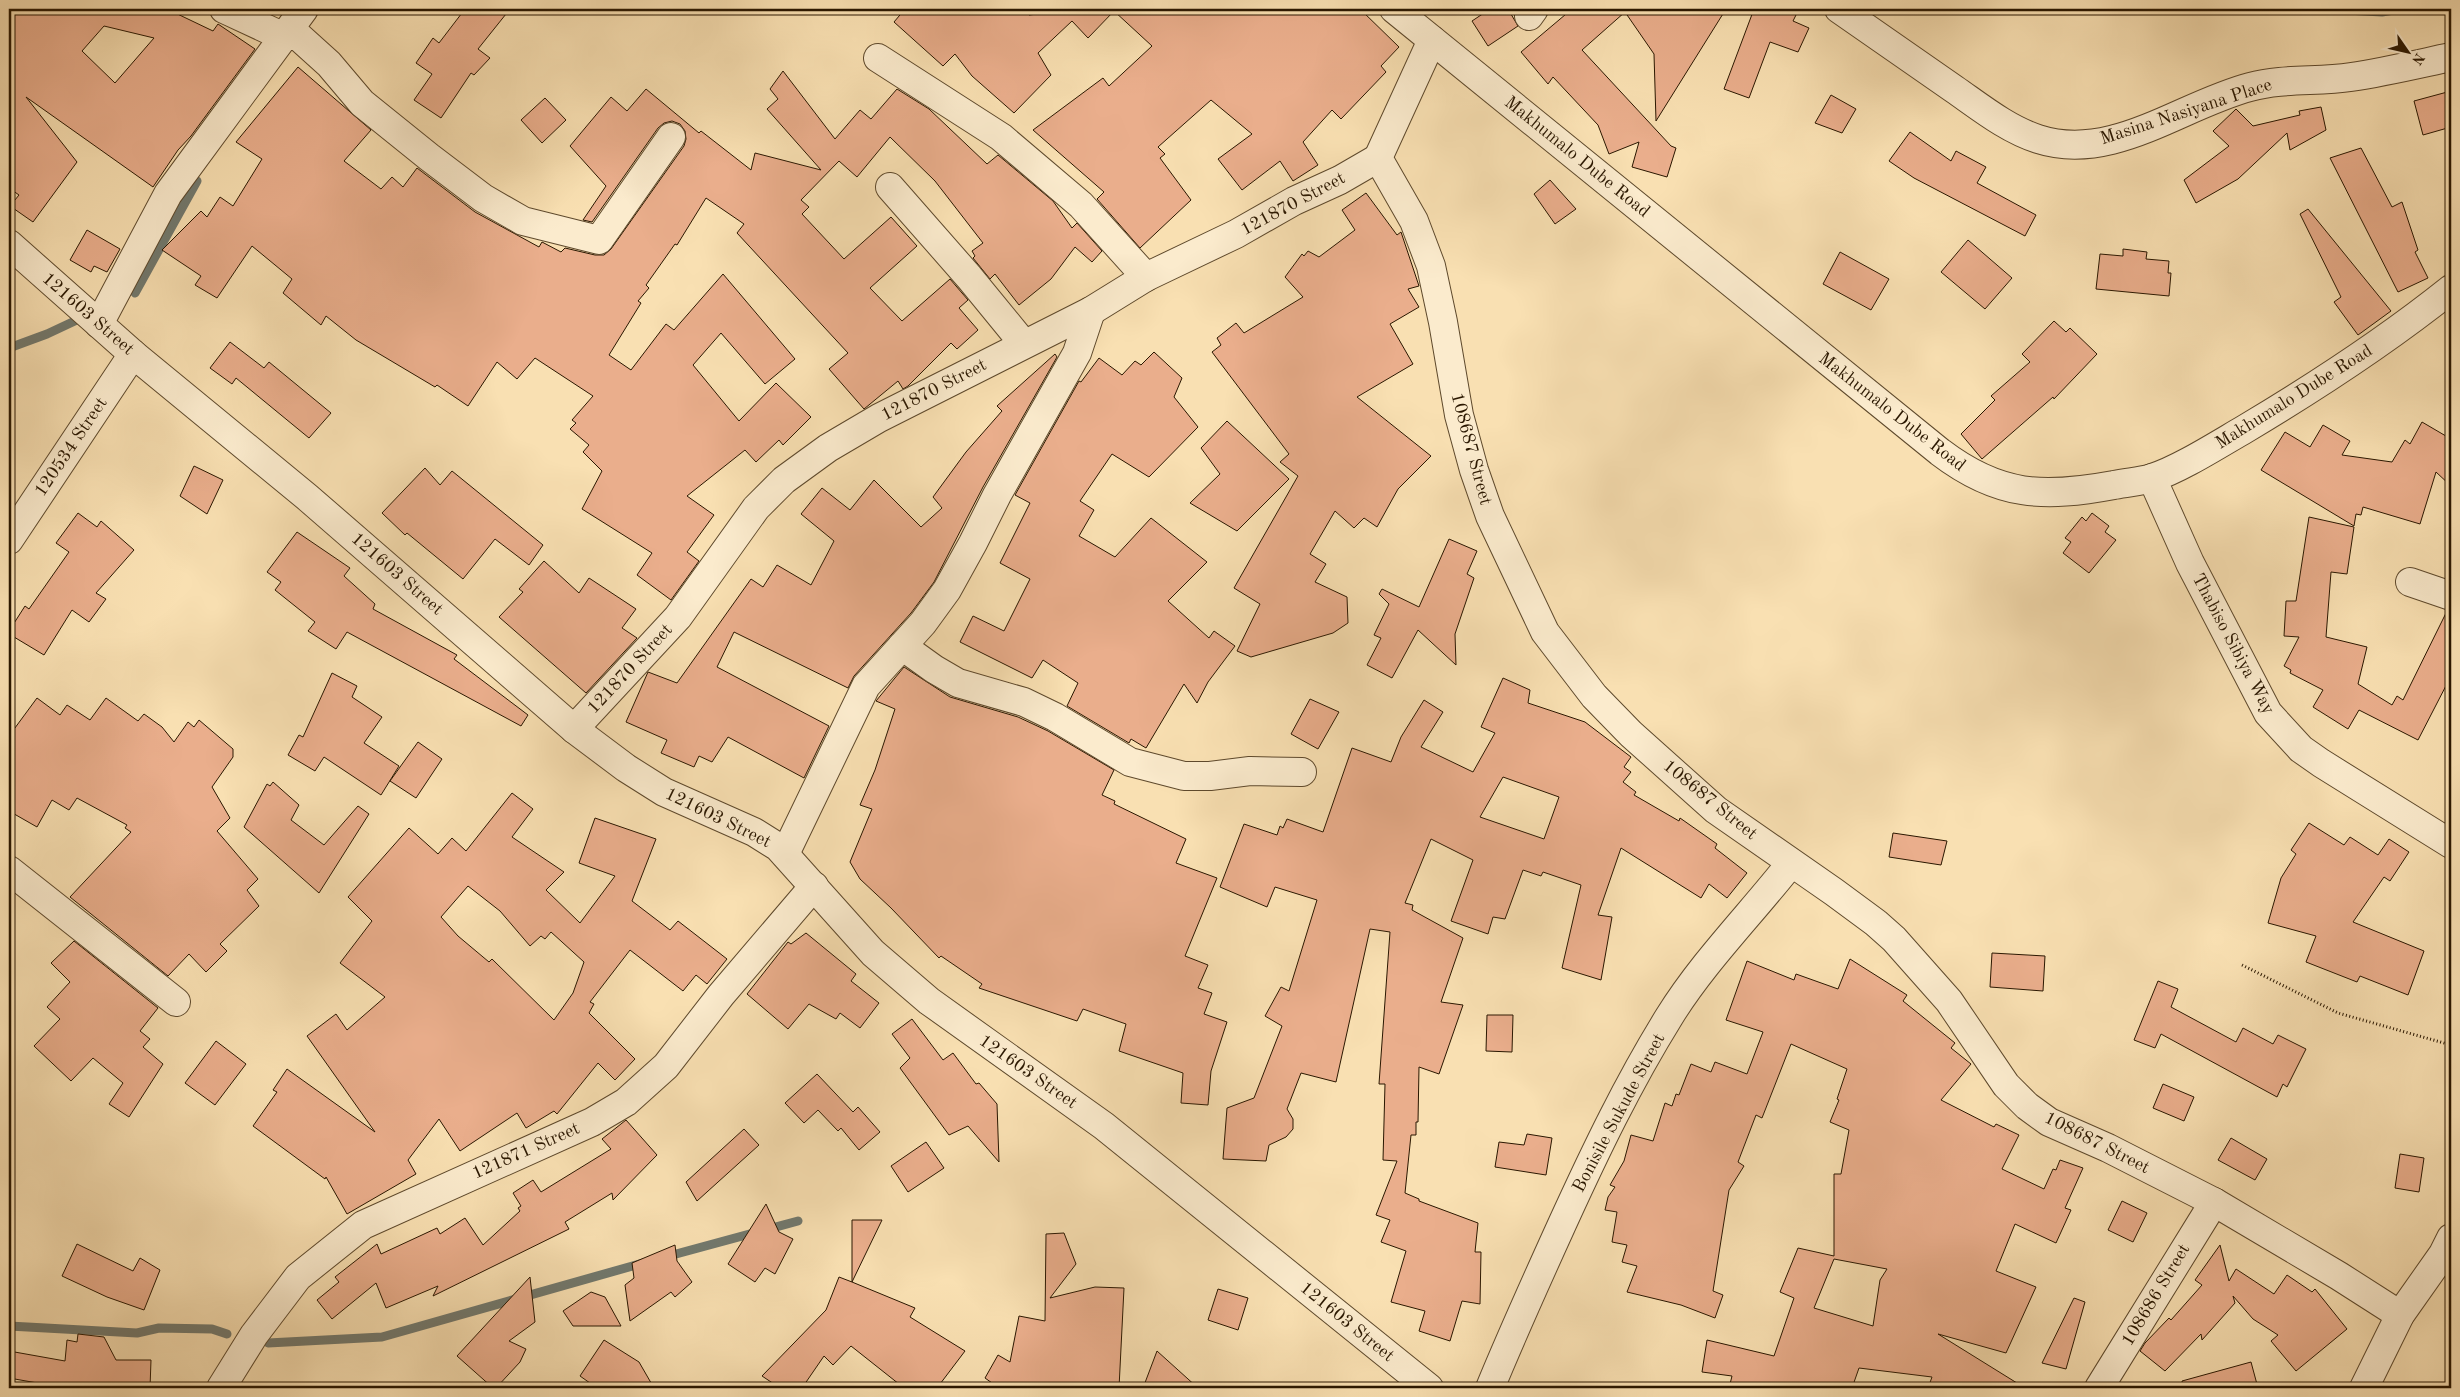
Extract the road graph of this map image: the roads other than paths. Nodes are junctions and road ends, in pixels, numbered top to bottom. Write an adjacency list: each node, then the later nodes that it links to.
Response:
1 (224, 9): 5 (street)
2 (304, 9): 5 (street)
3 (1394, 9): 6 (street, Makhumalo Dube Road)
4 (1839, 9): 7 (street, Masina Nasiyana Place)
5 (282, 36): 9 (street); 16 (street)
6 (1432, 40): 10 (street); 19 (street, Makhumalo Dube Road)
7 (2451, 57)
8 (878, 58): 13 (street)
9 (671, 137)
10 (1378, 158): 13 (street, 121870 Street); 28 (street, 108687 Street)
11 (890, 187): 17 (street)
12 (9, 244): 16 (street, 121603 Street)
13 (1146, 277): 15 (street, 121870 Street)
14 (2451, 289): 19 (street, Makhumalo Dube Road)
15 (1091, 311): 17 (street, 121870 Street); 23 (street)
16 (99, 324): 18 (street, 121603 Street)
17 (1023, 343): 24 (street, 121870 Street)
18 (133, 354): 20 (street, 120534 Street); 24 (street, 121603 Street)
19 (2152, 478): 26 (street, Thabiso Sibiya Way)
20 (9, 540)
21 (2410, 582): 22 (street)
22 (2451, 596)
23 (902, 646): 25 (street); 27 (street)
24 (574, 729): 27 (street, 121603 Street)
25 (1302, 772)
26 (2451, 844)
27 (785, 854): 30 (street, 121603 Street)
28 (1791, 863): 32 (street, 108687 Street); 37 (street, Bonisile Sukude Street)
29 (9, 870): 31 (street)
30 (814, 886): 35 (street, 121871 Street); 36 (street, 121603 Street)
31 (176, 1002)
32 (2214, 1202): 34 (street, 108687 Street); 38 (street, 108686 Street)
33 (2451, 1238): 34 (street)
34 (2400, 1316): 39 (street)
35 (221, 1388)
36 (1429, 1388)
37 (1490, 1388)
38 (2099, 1388)
39 (2364, 1388)

